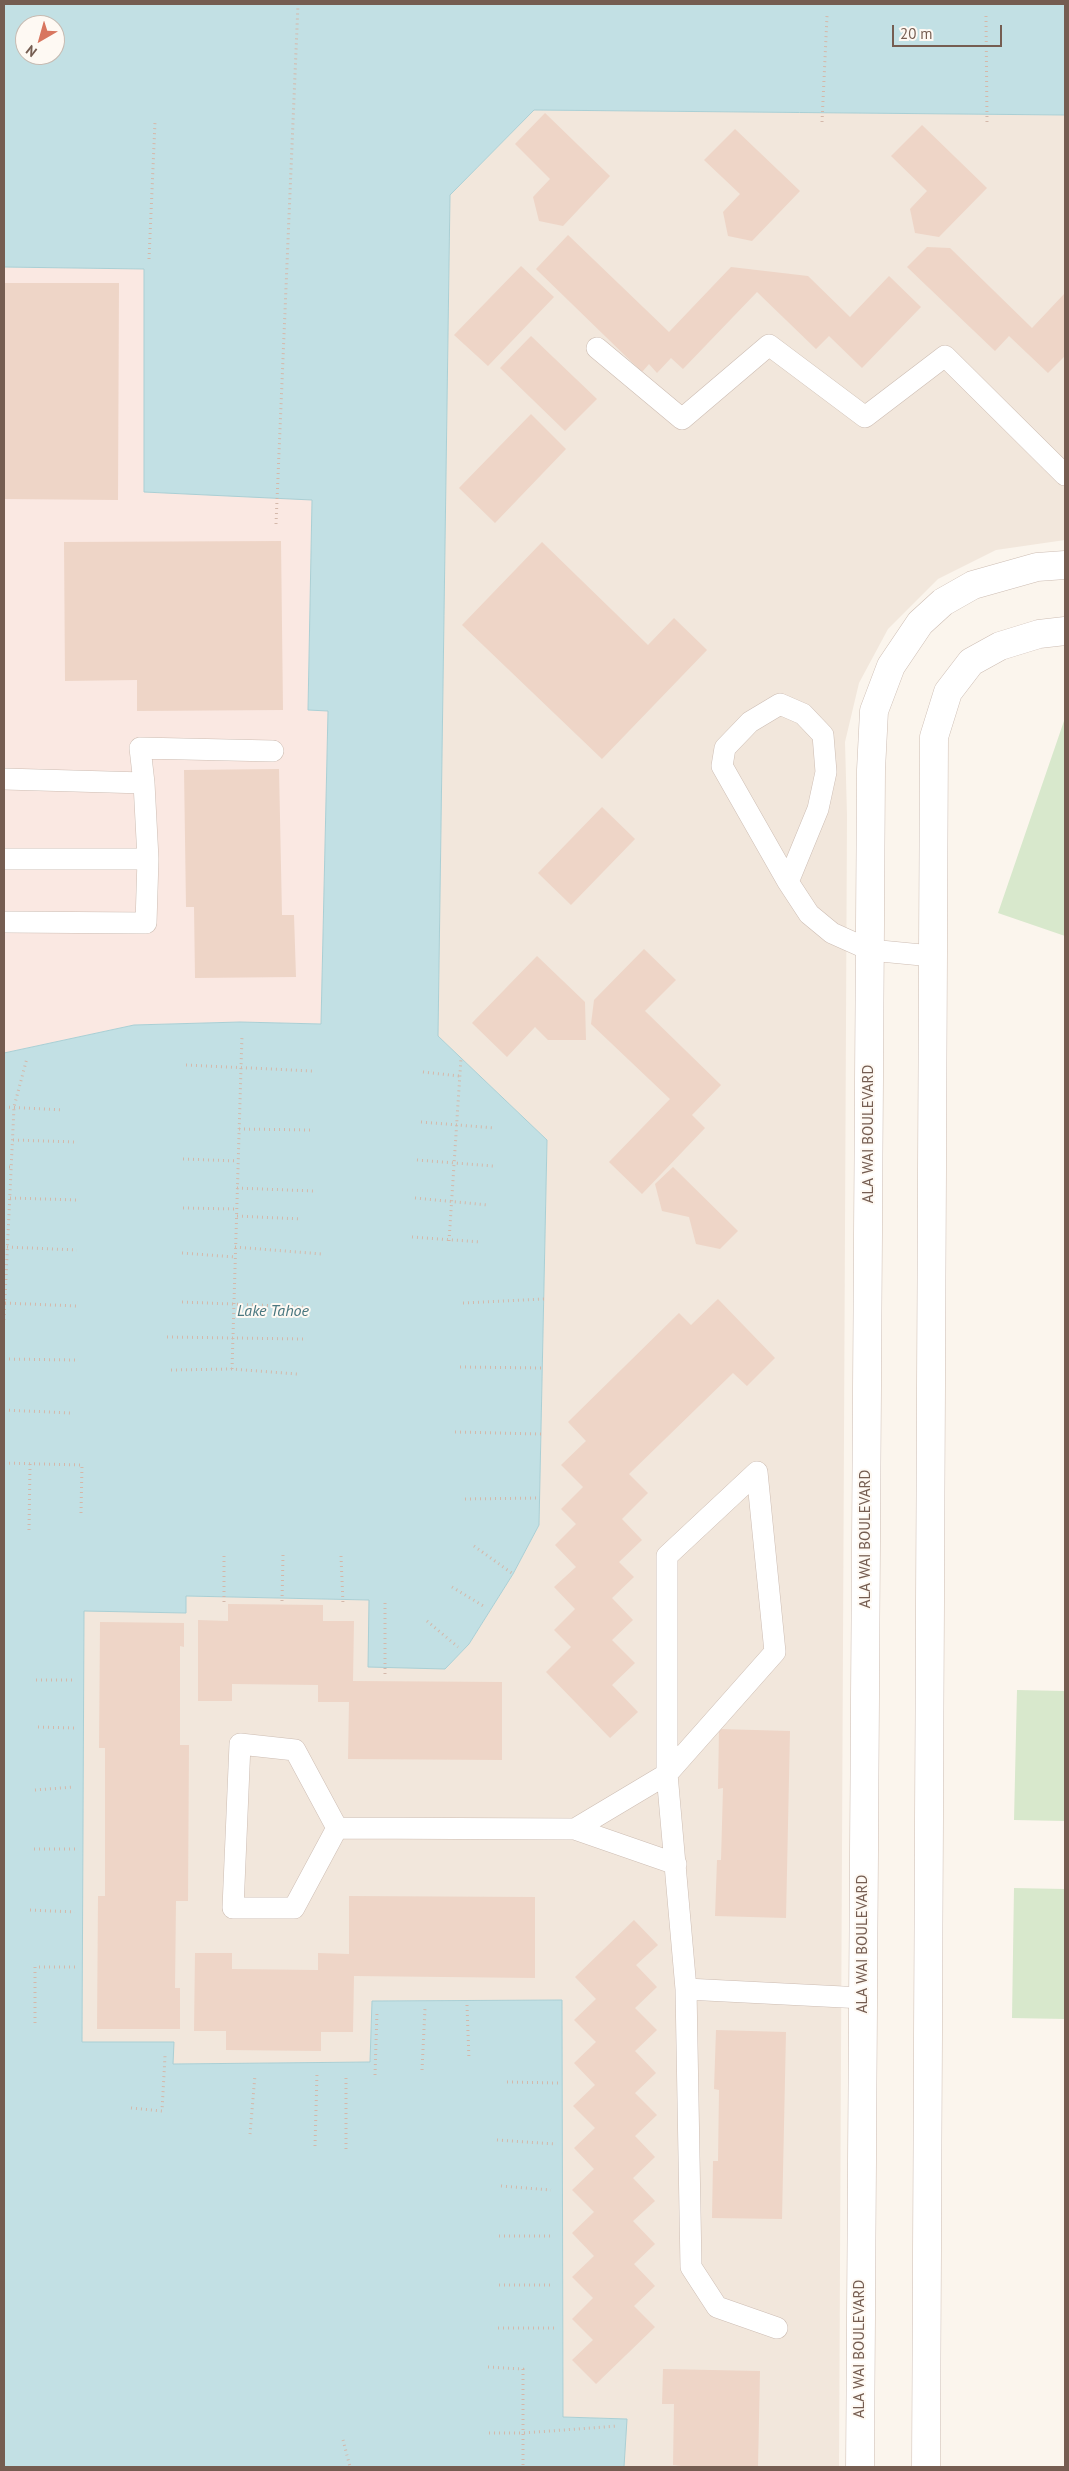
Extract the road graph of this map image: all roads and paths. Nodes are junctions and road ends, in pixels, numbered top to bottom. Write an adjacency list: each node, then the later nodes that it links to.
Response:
1 (298, 4): 10 (path)
2 (827, 16): 5 (path)
3 (986, 16): 6 (path)
4 (155, 122): 7 (path)
5 (822, 122)
6 (987, 123)
7 (150, 259)
8 (597, 348): 9 (lane)
9 (1065, 475)
10 (276, 524)
11 (1065, 565): 20 (street, ALA WAI BOULEVARD)
12 (1065, 631): 21 (street)
13 (273, 751): 15 (lane)
14 (4, 779): 15 (lane)
15 (144, 783): 16 (lane)
16 (148, 858): 17 (lane); 19 (lane)
17 (4, 859)
18 (788, 882): 18 (lane); 20 (lane)
19 (4, 922)
20 (870, 950): 21 (lane); 127 (street, ALA WAI BOULEVARD)
21 (932, 956): 164 (street)
22 (242, 1034): 26 (path)
23 (27, 1058): 31 (path)
24 (461, 1058): 29 (path)
25 (186, 1065): 26 (path)
26 (240, 1069): 27 (path); 36 (path)
27 (313, 1071)
28 (423, 1072): 29 (path)
29 (460, 1076): 34 (path)
30 (4, 1107): 31 (path)
31 (14, 1107): 32 (path); 38 (path)
32 (63, 1110)
33 (421, 1122): 34 (path)
34 (456, 1124): 35 (path); 43 (path)
35 (495, 1128)
36 (239, 1129): 37 (path); 42 (path)
37 (313, 1130)
38 (13, 1140): 39 (path); 46 (path)
39 (76, 1142)
40 (183, 1159): 42 (path)
41 (417, 1160): 43 (path)
42 (238, 1161): 47 (path)
43 (454, 1162): 44 (path); 52 (path)
44 (493, 1166)
45 (4, 1167): 46 (path)
46 (11, 1167): 49 (path)
47 (237, 1188): 48 (path); 55 (path)
48 (313, 1191)
49 (10, 1198): 51 (path); 58 (path)
50 (415, 1198): 52 (path)
51 (78, 1200)
52 (452, 1201): 53 (path); 60 (path)
53 (488, 1205)
54 (183, 1208): 55 (path)
55 (237, 1209): 56 (path)
56 (237, 1216): 57 (path); 63 (path)
57 (301, 1219)
58 (6, 1227): 62 (path)
59 (412, 1237): 60 (path)
60 (449, 1241): 61 (path)
61 (481, 1242)
62 (7, 1247): 64 (path); 68 (path)
63 (236, 1247): 66 (path); 67 (path)
64 (77, 1250)
65 (182, 1253): 67 (path)
66 (322, 1254)
67 (235, 1257): 72 (path)
68 (4, 1290): 71 (path)
69 (544, 1299): 73 (path)
70 (182, 1302): 72 (path)
71 (5, 1303): 74 (path); 76 (path)
72 (234, 1303): 75 (path); 78 (path)
73 (463, 1303)
74 (76, 1306)
75 (305, 1306)
76 (4, 1320)
77 (168, 1337): 78 (path)
78 (233, 1337): 79 (path); 85 (path)
79 (303, 1339)
80 (4, 1359): 81 (path)
81 (74, 1360)
82 (460, 1367): 83 (path)
83 (542, 1368)
84 (171, 1370): 85 (path)
85 (232, 1370): 86 (path)
86 (297, 1374)
87 (4, 1410): 88 (path)
88 (72, 1413)
89 (454, 1432): 90 (path)
90 (541, 1434)
91 (4, 1463): 92 (path)
92 (30, 1464): 95 (path); 96 (path)
93 (540, 1498): 94 (path)
94 (465, 1499)
95 (81, 1513)
96 (29, 1530)
97 (474, 1546): 101 (path)
98 (283, 1555): 103 (path)
99 (224, 1556): 104 (path)
100 (341, 1556): 105 (path)
101 (513, 1574)
102 (452, 1587): 107 (path)
103 (282, 1601)
104 (224, 1603)
105 (343, 1604)
106 (385, 1604): 110 (path)
107 (486, 1607)
108 (427, 1621): 109 (path)
109 (458, 1647)
110 (385, 1675)
111 (36, 1680): 112 (path)
112 (76, 1680)
113 (38, 1727): 114 (path)
114 (75, 1728)
115 (667, 1774): 115 (lane); 119 (lane); 122 (lane)
116 (74, 1787): 117 (path)
117 (35, 1790)
118 (337, 1828): 118 (lane); 119 (lane)
119 (575, 1828): 122 (lane)
120 (34, 1849): 121 (path)
121 (78, 1850)
122 (676, 1864): 126 (lane)
123 (30, 1910): 124 (path)
124 (75, 1912)
125 (76, 1967): 131 (path)
126 (686, 1989): 127 (lane); 155 (lane)
127 (863, 1998): 163 (street, ALA WAI BOULEVARD)
128 (467, 2005): 133 (path)
129 (425, 2008): 134 (path)
130 (377, 2011): 138 (path)
131 (35, 2023)
132 (165, 2056): 141 (path)
133 (469, 2060)
134 (422, 2070)
135 (317, 2074): 145 (path)
136 (255, 2075): 142 (path)
137 (346, 2076): 146 (path)
138 (375, 2076)
139 (507, 2082): 140 (path)
140 (558, 2083)
141 (131, 2108)
142 (250, 2134)
143 (498, 2140): 144 (path)
144 (555, 2144)
145 (315, 2146)
146 (346, 2149)
147 (501, 2186): 148 (path)
148 (551, 2190)
149 (499, 2236): 150 (path)
150 (554, 2236)
151 (499, 2285): 152 (path)
152 (554, 2285)
153 (498, 2328): 154 (path)
154 (555, 2328)
155 (777, 2328)
156 (488, 2367): 159 (path)
157 (618, 2426): 159 (path)
158 (489, 2433): 159 (path)
159 (523, 2433): 162 (path)
160 (343, 2440): 161 (path)
161 (350, 2467)
162 (523, 2467)
163 (860, 2467)
164 (926, 2467)

